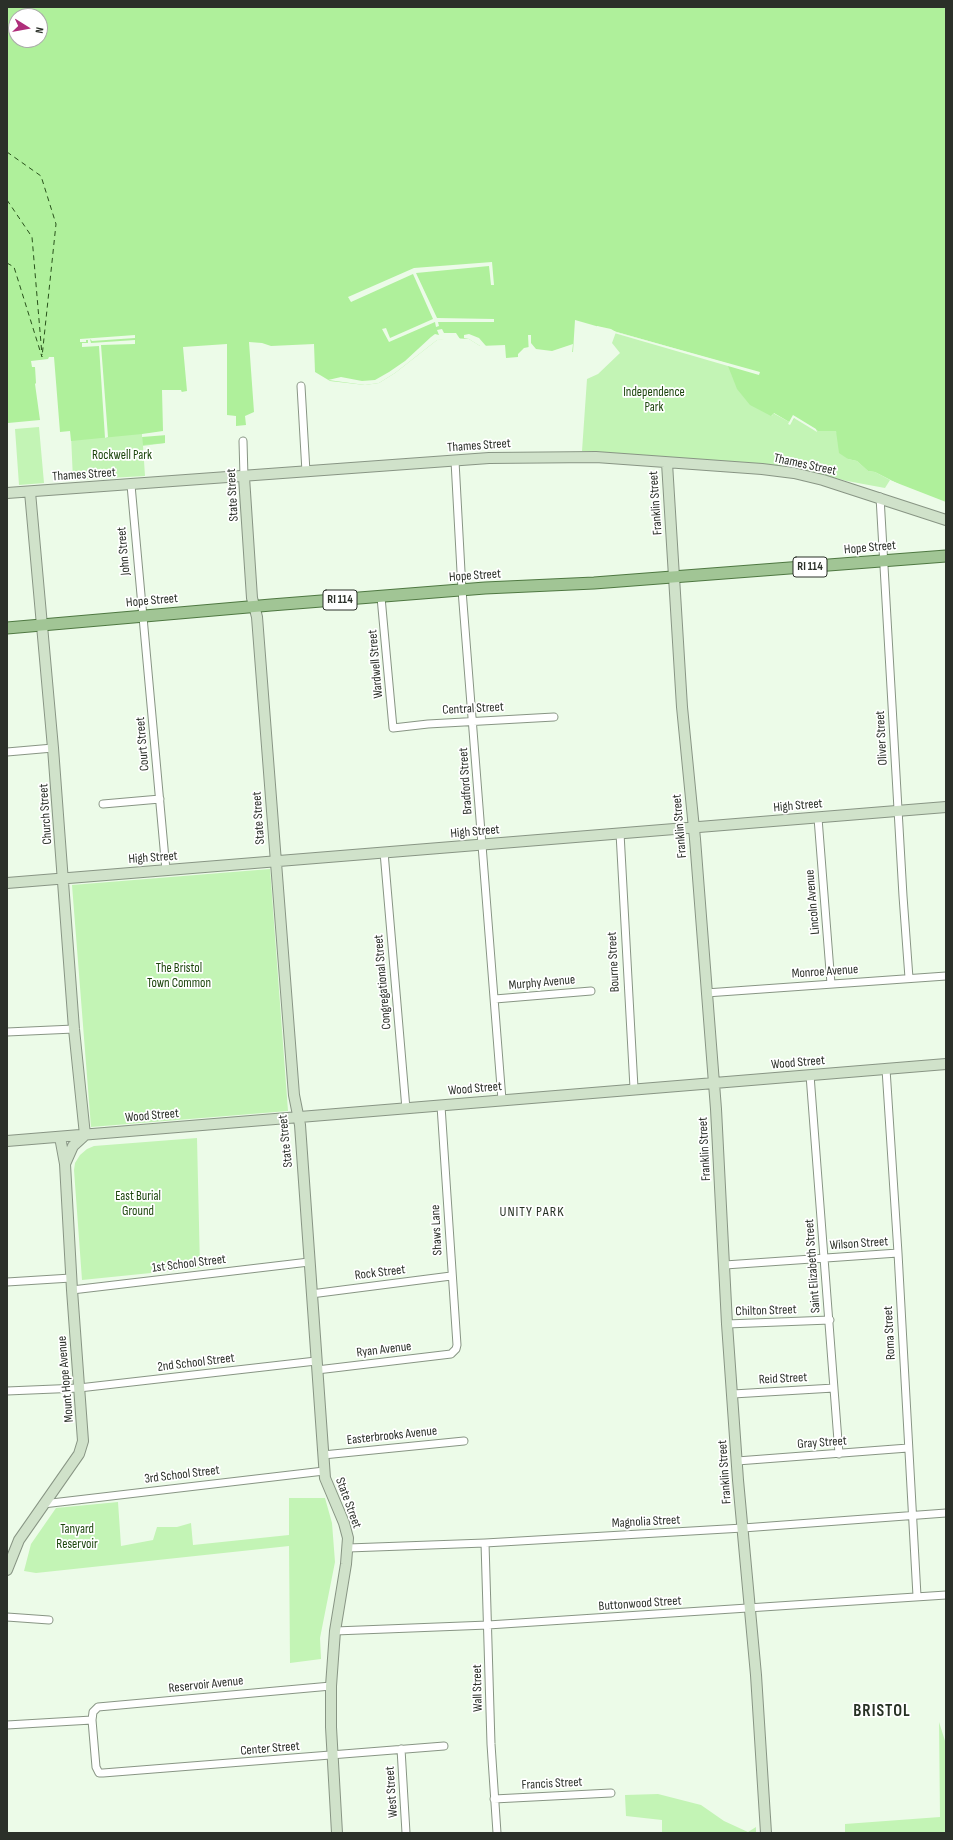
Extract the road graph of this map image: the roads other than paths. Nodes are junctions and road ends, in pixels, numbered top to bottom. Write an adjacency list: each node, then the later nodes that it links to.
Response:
1 (301, 386): 5 (street)
2 (243, 441): 6 (street, State Street)
3 (454, 461): 4 (street, Thames Street); 5 (street, Thames Street); 15 (street, Bradford Street)
4 (667, 463): 10 (street, Thames Street); 14 (street, Franklin Street)
5 (306, 472): 6 (street, Thames Street)
6 (244, 476): 7 (street, Thames Street); 17 (street, State Street)
7 (131, 485): 8 (street, Thames Street); 18 (street, John Street)
8 (30, 492): 9 (street, Thames Street); 19 (street, Church Street)
9 (7, 493)
10 (880, 497): 11 (street, Thames Street); 13 (street, Oliver Street)
11 (946, 520)
12 (946, 556): 13 (main road, Hope Street / RI 114)
13 (884, 561): 14 (main road, Hope Street / RI 114); 29 (street, Oliver Street)
14 (674, 577): 15 (main road, Hope Street / RI 114); 31 (street, Franklin Street)
15 (462, 590): 16 (main road, Hope Street / RI 114); 22 (street, Bradford Street)
16 (381, 597): 17 (main road, Hope Street / RI 114); 23 (street, Wardwell Street)
17 (254, 607): 18 (main road, Hope Street / RI 114); 35 (street, State Street)
18 (142, 616): 19 (main road, Hope Street / RI 114); 26 (street, Court Street)
19 (42, 625): 20 (main road, Hope Street / RI 114); 24 (street, Church Street)
20 (7, 628)
21 (554, 717): 22 (street, Central Street)
22 (473, 721): 23 (street, Central Street); 33 (street, Bradford Street)
23 (393, 728)
24 (54, 748): 25 (street); 37 (street, Church Street)
25 (7, 752)
26 (160, 799): 27 (street); 36 (street, Court Street)
27 (103, 804)
28 (946, 807): 29 (street, High Street)
29 (898, 811): 30 (street, High Street); 40 (street, Oliver Street)
30 (818, 818): 31 (street, High Street); 41 (street, Lincoln Avenue)
31 (694, 828): 32 (street, High Street); 43 (street, Franklin Street)
32 (620, 834): 33 (street, High Street); 51 (street, Bourne Street)
33 (482, 845): 34 (street, High Street); 44 (street, Bradford Street)
34 (384, 852): 35 (street, High Street); 54 (street, Congregational Street)
35 (276, 862): 36 (street, High Street); 55 (street, State Street)
36 (166, 870): 37 (street, High Street)
37 (64, 879): 38 (street, High Street); 45 (street, Church Street)
38 (7, 883)
39 (946, 976): 40 (street, Monroe Avenue)
40 (909, 978): 41 (street, Monroe Avenue)
41 (831, 984): 43 (street, Monroe Avenue)
42 (591, 991): 44 (street, Murphy Avenue)
43 (706, 993): 50 (street, Franklin Street)
44 (495, 1000): 52 (street, Bradford Street)
45 (74, 1029): 46 (street); 56 (street, Church Street)
46 (7, 1032)
47 (946, 1064): 48 (street, Wood Street)
48 (886, 1069): 49 (street, Wood Street); 60 (street, Roma Street)
49 (810, 1075): 50 (street, Wood Street); 61 (street, Saint Elizabeth Street)
50 (714, 1083): 51 (street, Wood Street); 63 (street, Franklin Street)
51 (634, 1088): 52 (street, Wood Street)
52 (502, 1100): 53 (street, Wood Street)
53 (441, 1106): 54 (street, Wood Street); 64 (street, Shaws Lane)
54 (406, 1108): 55 (street, Wood Street)
55 (298, 1117): 56 (street, Wood Street); 62 (street, State Street)
56 (85, 1135): 57 (street, Wood Street); 59 (street, Mount Hope Avenue)
57 (60, 1137): 58 (street, Wood Street); 59 (street, Mount Hope Avenue)
58 (7, 1141)
59 (65, 1164): 65 (street, Mount Hope Avenue)
60 (898, 1253): 61 (street, Wilson Street); 78 (street, Roma Street)
61 (825, 1258): 63 (street, Wilson Street); 69 (street, Saint Elizabeth Street)
62 (309, 1262): 67 (street, 1st School Street); 68 (street, State Street)
63 (725, 1265): 70 (street, Franklin Street)
64 (452, 1276): 68 (street, Rock Street); 71 (street, Shaws Lane)
65 (71, 1278): 66 (street); 67 (street, Mount Hope Avenue)
66 (7, 1282)
67 (72, 1290): 73 (street, Mount Hope Avenue)
68 (311, 1294): 72 (street, State Street)
69 (830, 1320): 70 (street, Chilton Street); 74 (street, Saint Elizabeth Street)
70 (727, 1324): 76 (street, Franklin Street)
71 (454, 1352): 72 (street, Ryan Avenue)
72 (316, 1366): 73 (street, 2nd School Street); 80 (street, State Street)
73 (79, 1388): 75 (street, 2nd School Street); 83 (street, Mount Hope Avenue)
74 (834, 1388): 76 (street, Reid Street); 79 (street, Saint Elizabeth Street)
75 (7, 1391)
76 (733, 1394): 81 (street, Franklin Street)
77 (464, 1441): 80 (street, Easterbrooks Avenue)
78 (908, 1448): 79 (street, Gray Street); 85 (street, Roma Street)
79 (839, 1454): 81 (street, Gray Street)
80 (323, 1455): 82 (street, State Street)
81 (737, 1461): 86 (street, Franklin Street)
82 (324, 1471): 83 (street, 3rd School Street); 88 (street, State Street)
83 (43, 1504): 89 (street, Mount Hope Avenue)
84 (946, 1513): 85 (street, Magnolia Street)
85 (913, 1515): 86 (street, Magnolia Street); 91 (street, Roma Street)
86 (743, 1528): 87 (street, Magnolia Street); 92 (street, Franklin Street)
87 (485, 1543): 88 (street, Magnolia Street); 95 (street, Wall Street)
88 (348, 1548): 96 (street, State Street)
89 (7, 1570)
90 (946, 1595): 91 (street, Buttonwood Street)
91 (917, 1596): 92 (street, Buttonwood Street)
92 (751, 1609): 95 (street, Buttonwood Street); 108 (street, Franklin Street)
93 (7, 1617): 94 (street)
94 (50, 1620)
95 (488, 1626): 96 (street, Buttonwood Street); 104 (street, Wall Street)
96 (336, 1632): 97 (street, State Street)
97 (331, 1686): 98 (street, Reservoir Avenue); 102 (street, State Street)
98 (92, 1720): 99 (street); 102 (street, Center Street)
99 (7, 1725)
100 (444, 1746): 101 (street, Center Street)
101 (401, 1749): 102 (street, Center Street); 106 (street, West Street)
102 (333, 1756): 105 (street, State Street)
103 (611, 1793): 104 (street, Francis Street)
104 (494, 1799): 107 (street, Wall Street)
105 (337, 1833)
106 (406, 1833)
107 (497, 1833)
108 (766, 1833)

